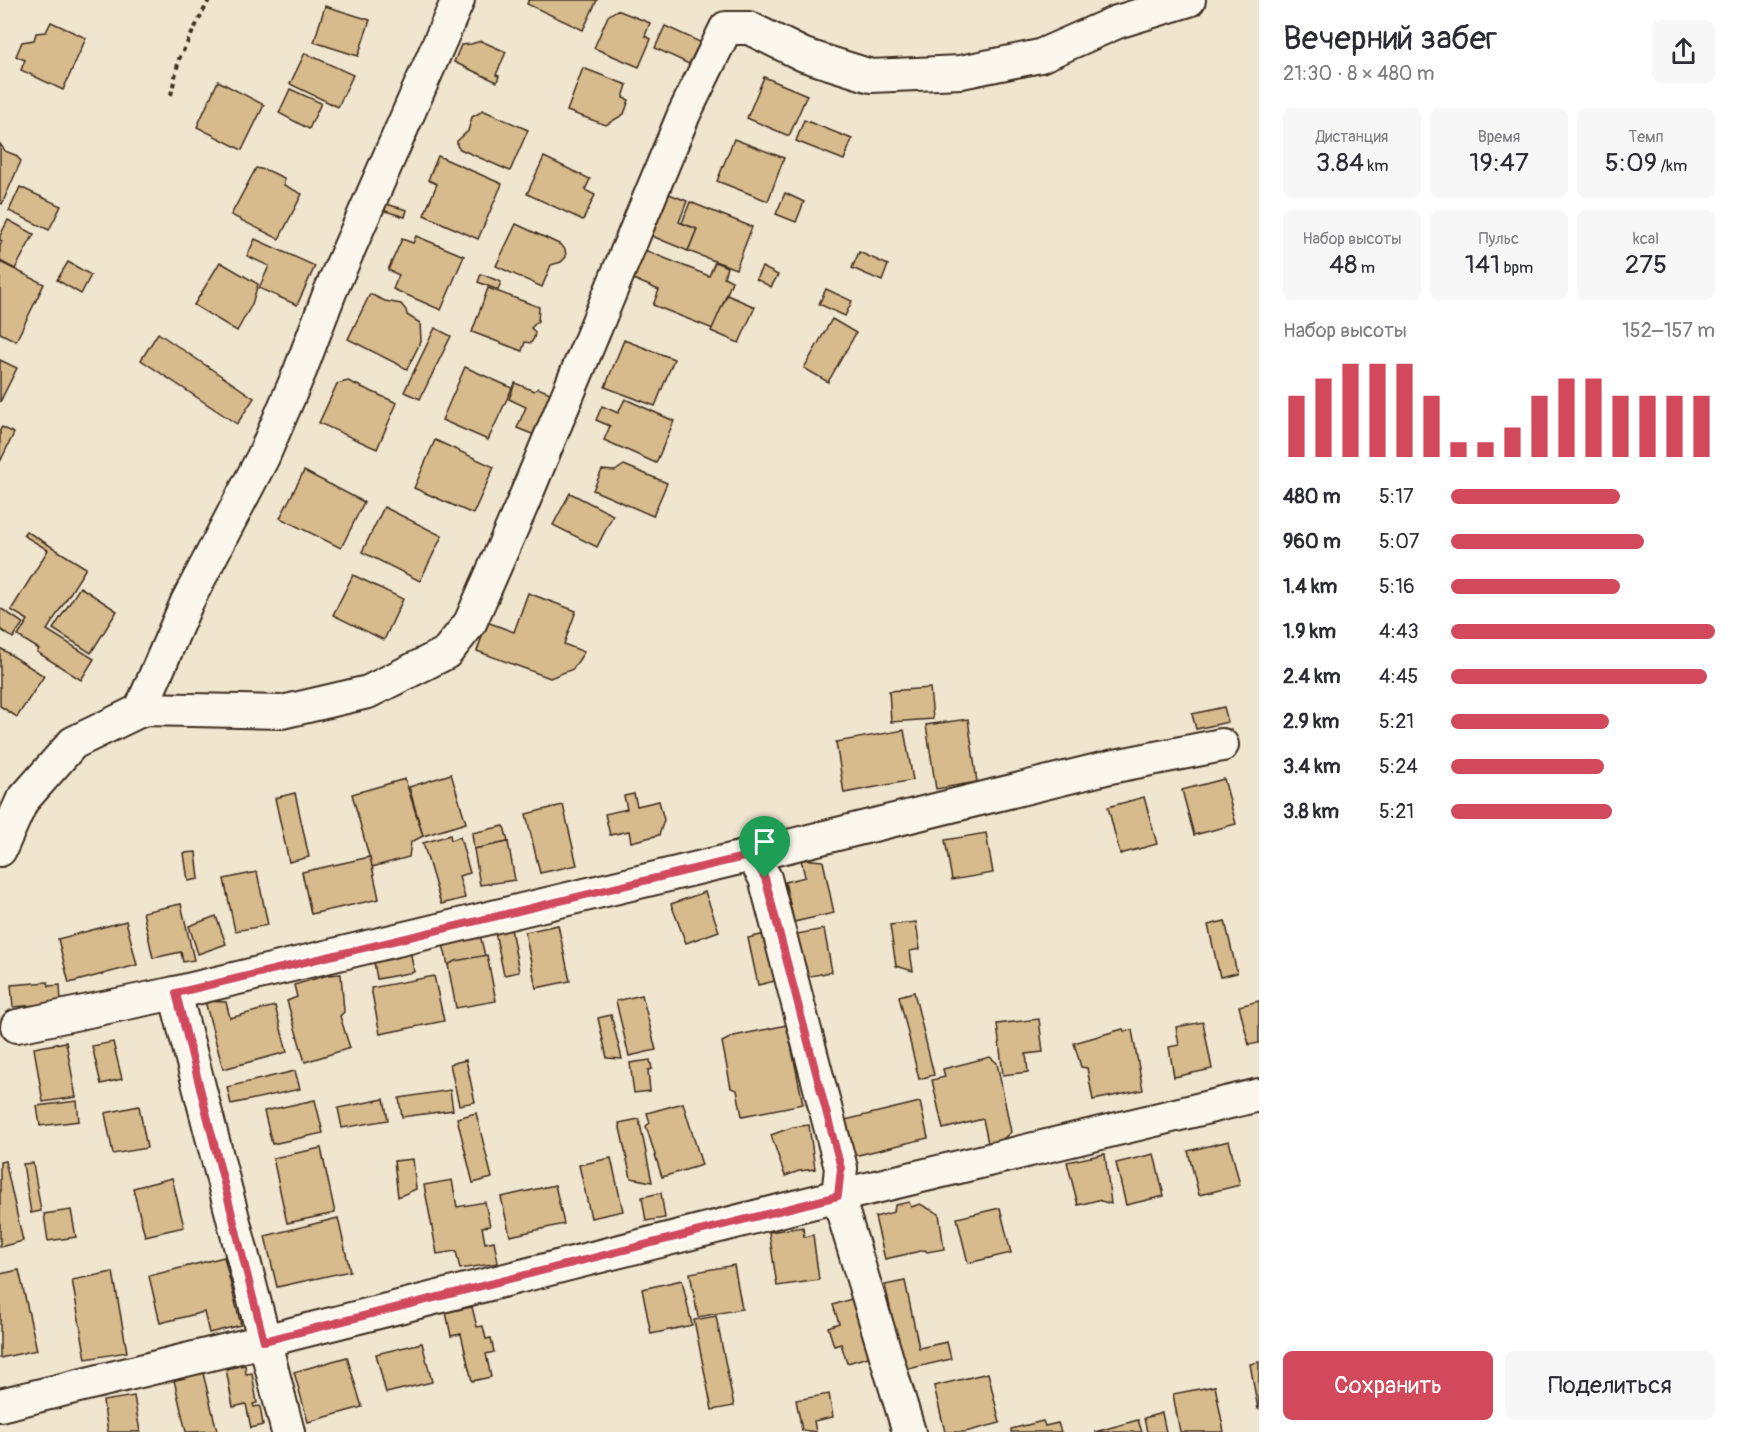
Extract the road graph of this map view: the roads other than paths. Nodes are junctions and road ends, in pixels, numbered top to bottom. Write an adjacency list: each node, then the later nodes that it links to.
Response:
1 (458, 0): 3 (street)
2 (1189, 0): 3 (street)
3 (142, 710): 5 (street)
4 (1222, 745): 6 (street)
5 (0, 850)
6 (752, 855): 7 (street); 10 (street)
7 (176, 993): 8 (street); 11 (street)
8 (17, 1026)
9 (1259, 1095): 10 (street)
10 (838, 1196): 11 (street); 14 (street)
11 (264, 1341): 12 (street); 13 (street)
12 (0, 1405)
13 (288, 1432)
14 (909, 1432)

